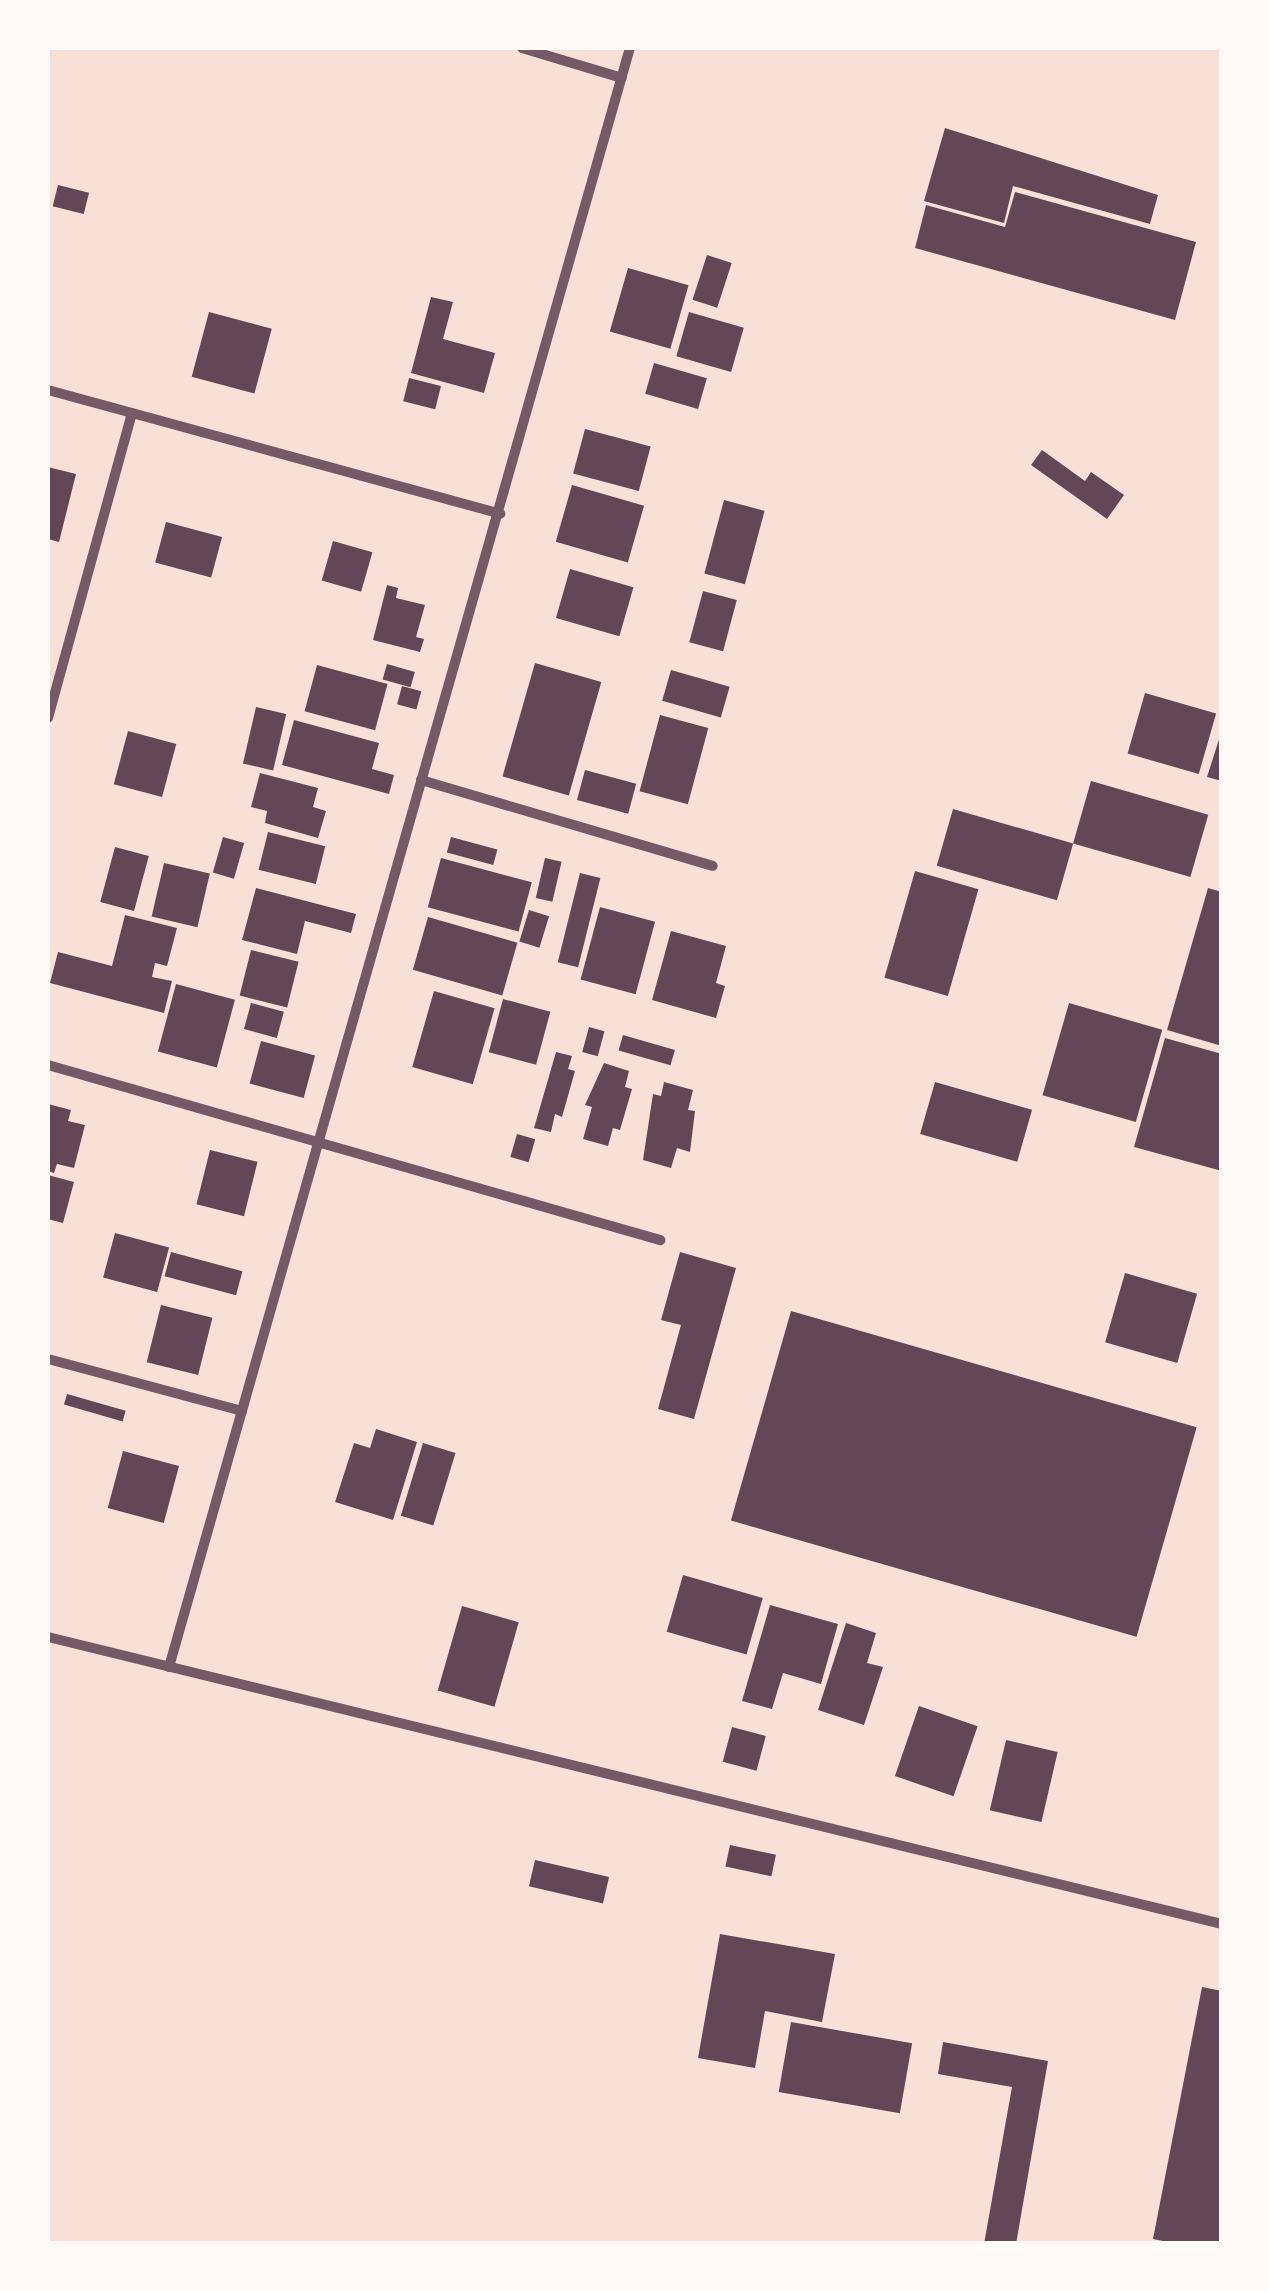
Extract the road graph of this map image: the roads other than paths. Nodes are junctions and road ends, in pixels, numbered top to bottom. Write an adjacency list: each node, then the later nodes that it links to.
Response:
1 (522, 48): 3 (street)
2 (630, 48): 3 (street)
3 (622, 78): 6 (street)
4 (48, 390): 5 (street)
5 (132, 413): 6 (street); 7 (street)
6 (500, 514): 8 (street)
7 (48, 718)
8 (421, 780): 9 (street); 11 (street)
9 (713, 866)
10 (48, 1065): 11 (street)
11 (316, 1142): 12 (street); 14 (street)
12 (660, 1240)
13 (48, 1358): 14 (street)
14 (242, 1411): 16 (street)
15 (48, 1637): 16 (street)
16 (169, 1667): 17 (street)
17 (1222, 1924)

